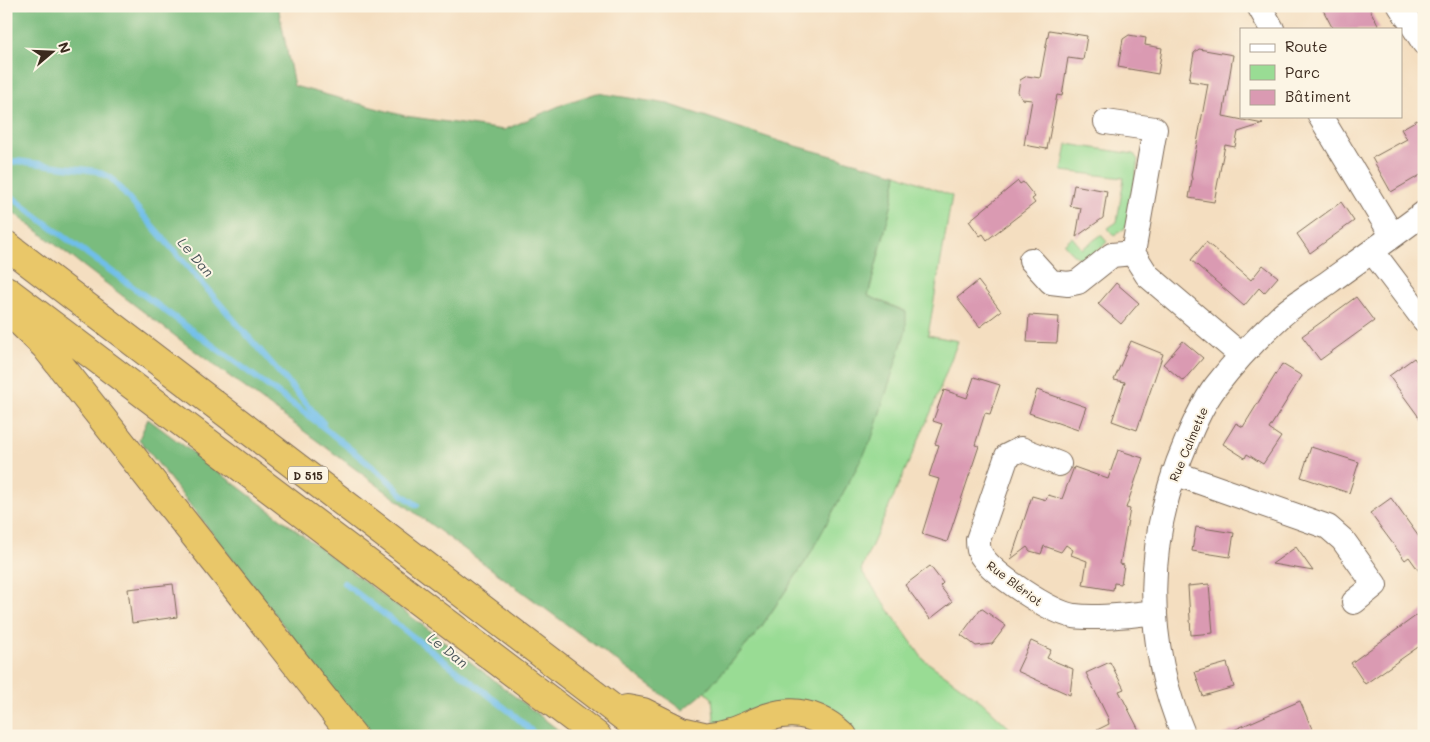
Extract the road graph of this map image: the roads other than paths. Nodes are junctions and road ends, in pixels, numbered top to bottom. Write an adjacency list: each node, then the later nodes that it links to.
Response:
1 (1259, 6): 3 (street)
2 (1400, 6): 4 (street)
3 (1271, 28)
4 (1424, 44)
5 (1321, 118): 8 (street)
6 (1106, 122): 11 (street)
7 (1424, 213): 8 (street, Rue Calmette)
8 (1392, 235): 10 (street, Rue Calmette)
9 (6, 245): 21 (highway, D 515)
10 (1372, 252): 15 (street); 16 (street, Rue Calmette)
11 (1133, 254): 12 (street); 16 (street)
12 (1031, 260)
13 (6, 290): 23 (highway, D 515)
14 (6, 308): 22 (highway)
15 (1424, 320)
16 (1242, 355): 18 (street, Rue Calmette)
17 (1059, 464): 20 (street, Rue Blériot)
18 (1174, 473): 19 (street); 20 (street, Rue Calmette)
19 (1354, 602)
20 (1155, 612): 30 (street, Rue Calmette)
21 (609, 705): 24 (highway, D 515); 25 (highway)
22 (353, 736)
23 (597, 736)
24 (649, 736)
25 (703, 736)
26 (710, 736): 29 (highway)
27 (778, 736): 28 (highway)
28 (811, 736)
29 (843, 736)
30 (1184, 736)

